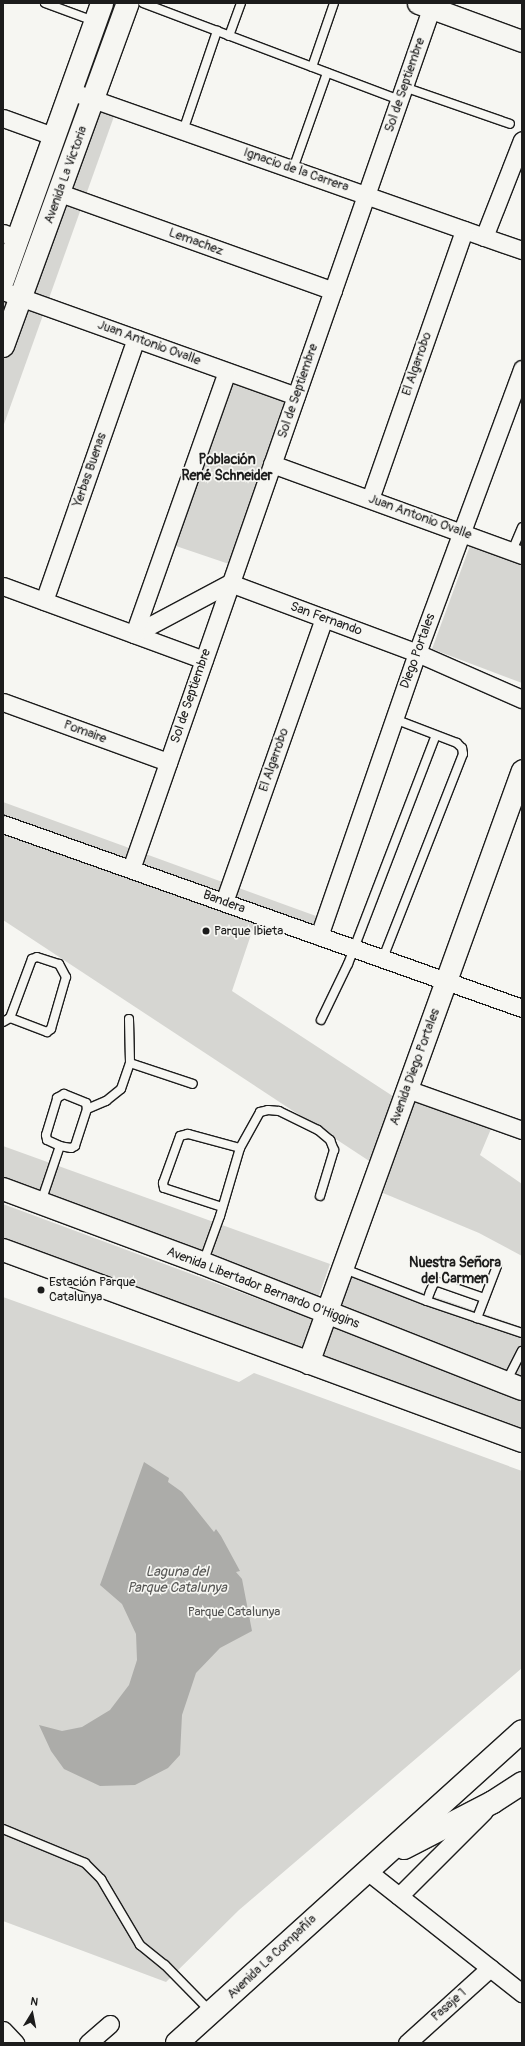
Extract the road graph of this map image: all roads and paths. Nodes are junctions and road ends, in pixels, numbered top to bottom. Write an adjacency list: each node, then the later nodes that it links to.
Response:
1 (45, 3): 7 (lane)
2 (128, 3): 15 (main road, Avenida La Victoria)
3 (143, 3): 8 (lane)
4 (241, 3): 9 (lane)
5 (334, 3): 11 (lane)
6 (428, 5): 10 (street); 14 (street, Sol de Septiembre)
7 (99, 12): 13 (main road, Avenida La Victoria)
8 (217, 31): 9 (lane); 18 (lane)
9 (229, 36): 11 (lane)
10 (522, 41)
11 (312, 67): 12 (lane)
12 (327, 73): 14 (lane); 21 (lane)
13 (70, 91): 15 (street, Ignacio de la Carrera); 19 (main road, Avenida La Victoria)
14 (402, 94): 17 (lane); 23 (street, Sol de Septiembre)
15 (94, 100): 18 (street, Ignacio de la Carrera); 22 (main road, Avenida La Victoria)
16 (3, 118): 19 (street)
17 (510, 124)
18 (183, 131): 21 (street, Ignacio de la Carrera)
19 (53, 136): 25 (main road, Avenida La Victoria)
20 (522, 140): 26 (street)
21 (294, 169): 23 (street, Ignacio de la Carrera)
22 (60, 193): 29 (street, Lemachez); 30 (main road, Avenida La Victoria)
23 (367, 195): 24 (street, Ignacio de la Carrera); 29 (street, Sol de Septiembre)
24 (464, 230): 26 (street, Ignacio de la Carrera); 37 (street, El Algarrobo)
25 (10, 235): 28 (main road, Avenida La Victoria)
26 (484, 237): 27 (street, Ignacio de la Carrera)
27 (522, 250)
28 (3, 280)
29 (333, 291): 35 (street, Sol de Septiembre)
30 (12, 294): 31 (street, Juan Antonio Ovalle); 32 (main road, Avenida La Victoria)
31 (136, 339): 34 (street, Juan Antonio Ovalle); 43 (street, Yerbas Buenas)
32 (3, 346)
33 (522, 369): 39 (street, Diego Portales)
34 (228, 372): 35 (street, Juan Antonio Ovalle); 45 (street)
35 (296, 396): 36 (street, Sol de Septiembre)
36 (272, 464): 37 (street, Juan Antonio Ovalle); 41 (street, Sol de Septiembre)
37 (370, 499): 39 (street, Juan Antonio Ovalle)
38 (522, 527): 40 (lane)
39 (461, 532): 40 (street, Juan Antonio Ovalle); 46 (street, Diego Portales)
40 (517, 553)
41 (230, 583): 44 (street, San Fernando); 45 (street); 47 (street, Sol de Septiembre)
42 (3, 586): 43 (street)
43 (44, 601): 45 (street)
44 (324, 618): 46 (street, San Fernando); 56 (street, El Algarrobo)
45 (134, 634): 47 (street)
46 (417, 653): 48 (street, San Fernando); 50 (street, Diego Portales)
47 (204, 660): 52 (street, Sol de Septiembre)
48 (522, 699)
49 (3, 702): 52 (street, Pomaire)
50 (394, 719): 51 (lane); 57 (street, Diego Portales)
51 (435, 737): 58 (lane); 59 (lane)
52 (168, 762): 55 (street, Sol de Septiembre)
53 (522, 770): 60 (street, Avenida Diego Portales)
54 (3, 824): 55 (street, Bandera)
55 (131, 869): 56 (street, Bandera)
56 (224, 902): 57 (street, Bandera)
57 (319, 936): 58 (street, Bandera)
58 (354, 948): 59 (street, Bandera); 64 (lane)
59 (383, 958): 60 (street, Bandera)
60 (446, 980): 61 (street, Bandera); 67 (street, Avenida Diego Portales)
61 (522, 1008)
62 (129, 1019): 65 (lane)
63 (6, 1020): 63 (lane)
64 (321, 1020)
65 (130, 1063): 66 (lane); 68 (lane)
66 (194, 1084)
67 (407, 1089): 69 (street); 79 (street, Avenida Diego Portales)
68 (87, 1109): 70 (lane); 70 (lane)
69 (522, 1130)
70 (60, 1146): 74 (lane)
71 (240, 1148): 73 (lane); 75 (lane); 75 (lane)
72 (3, 1189): 74 (main road, Avenida Libertador Bernardo O'Higgins)
73 (320, 1196)
74 (40, 1204): 77 (main road, Avenida Libertador Bernardo O'Higgins)
75 (222, 1208): 77 (lane)
76 (3, 1250): 86 (main road)
77 (202, 1263): 82 (main road, Avenida Libertador Bernardo O'Higgins)
78 (497, 1266): 80 (lane)
79 (342, 1268): 81 (lane); 82 (street, Avenida Diego Portales)
80 (484, 1298): 81 (lane); 83 (lane)
81 (427, 1301): 83 (lane)
82 (326, 1312): 86 (street, Avenida Diego Portales); 87 (main road, Avenida Libertador Bernardo O'Higgins)
83 (477, 1318): 84 (lane)
84 (522, 1334)
85 (522, 1351): 87 (lane)
86 (308, 1363): 88 (main road)
87 (514, 1386)
88 (522, 1441)
89 (522, 1731): 93 (main road, Avenida La Compañía)
90 (522, 1783): 91 (main road, Avenida La Compañía)
91 (493, 1802): 93 (main road, Avenida La Compañía); 94 (street)
92 (3, 1829): 97 (lane)
93 (366, 1870): 94 (street); 97 (main road, Avenida La Compañía)
94 (399, 1896): 95 (street)
95 (490, 1968): 96 (street); 103 (street, Pasaje 1)
96 (522, 1993)
97 (212, 2012): 102 (main road, Avenida La Compañía)
98 (110, 2024): 101 (street)
99 (3, 2030): 100 (street)
100 (16, 2043)
101 (88, 2043)
102 (178, 2043)
103 (407, 2043)

